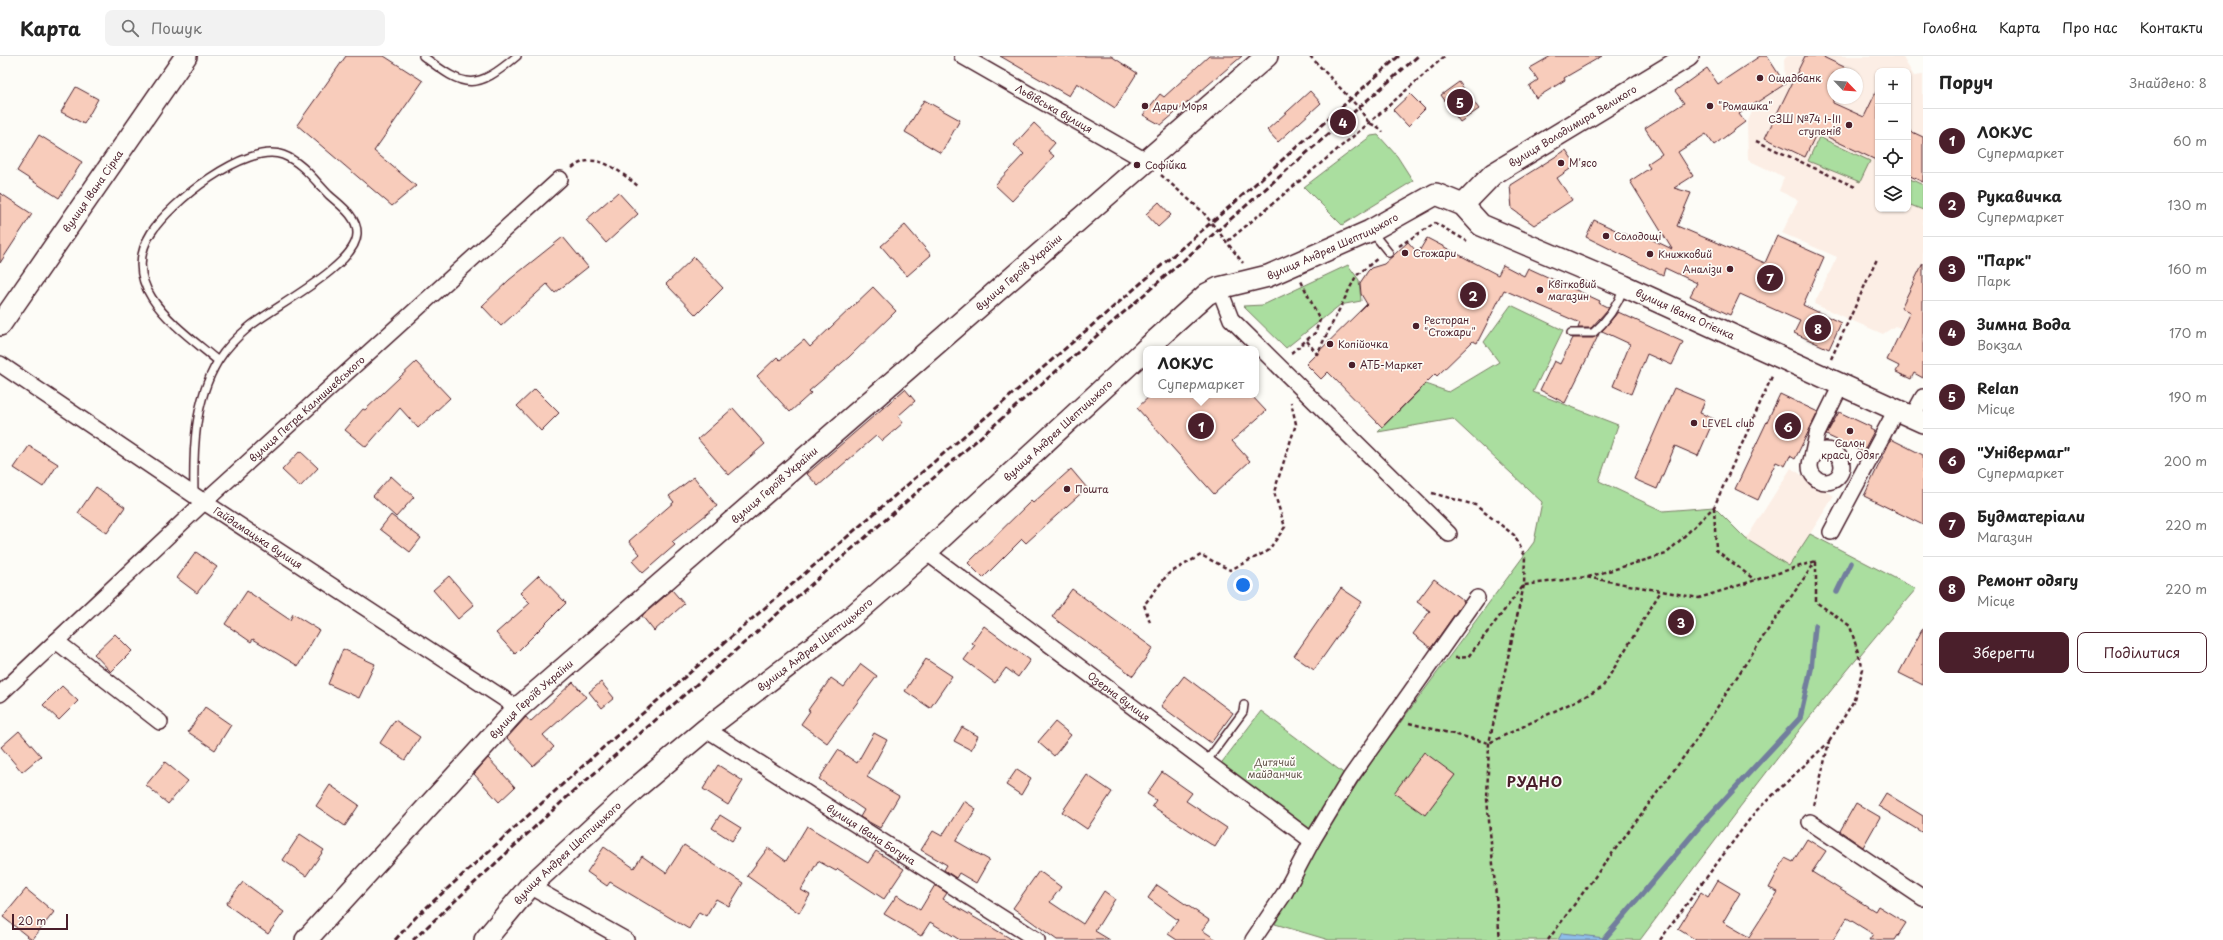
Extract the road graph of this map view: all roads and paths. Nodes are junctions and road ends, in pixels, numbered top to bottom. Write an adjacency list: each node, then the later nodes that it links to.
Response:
1 (186, 56): 26 (street, вулиця Івана Сірка)
2 (423, 56): 3 (lane)
3 (517, 56)
4 (962, 56): 12 (street, Львівська вулиця)
5 (1267, 56): 12 (street, вулиця Героїв України)
6 (1310, 56): 9 (path)
7 (1445, 56): 9 (path)
8 (1688, 56): 16 (street, вулиця Володимира Великого)
9 (1369, 123): 10 (path); 18 (path)
10 (1383, 132)
11 (1756, 141): 15 (path)
12 (1146, 161): 18 (path); 60 (street, вулиця Героїв України)
13 (560, 179): 14 (path); 44 (street, вулиця Петра Калнишевського)
14 (638, 186)
15 (1855, 187)
16 (1464, 205): 17 (street, вулиця Андрея Шептицького); 24 (street, вулиця Івана Огієнка)
17 (1370, 231): 20 (lane); 25 (street, вулиця Андрея Шептицького)
18 (1228, 241): 22 (path)
19 (1472, 244): 20 (path)
20 (1389, 253): 28 (path)
21 (1877, 259): 37 (path)
22 (1244, 264)
23 (1300, 279): 28 (path)
24 (1624, 286): 27 (lane); 34 (street, вулиця Івана Огієнка)
25 (1219, 288): 29 (street, вулиця Андрея Шептицького); 31 (street)
26 (0, 325)
27 (1571, 334)
28 (1307, 341): 33 (path)
29 (1149, 346)
30 (1259, 346): 33 (street)
31 (1259, 346)
32 (1143, 352): 48 (street, вулиця Андрея Шептицького)
33 (1267, 354): 38 (street)
34 (1780, 358): 39 (street, вулиця Івана Огієнка); 45 (path)
35 (218, 361): 35 (lane); 44 (lane)
36 (0, 364): 44 (street, Гайдамацька вулиця)
37 (1828, 365)
38 (1285, 372): 43 (street); 55 (path)
39 (1841, 385): 41 (street, вулиця Івана Огієнка); 42 (street)
40 (1923, 397): 41 (street)
41 (1910, 416): 46 (street)
42 (1812, 457)
43 (1406, 492): 47 (street); 52 (path)
44 (199, 499): 56 (street, вулиця Петра Калнишевського); 60 (street, Гайдамацька вулиця)
45 (1714, 507): 50 (path); 51 (path)
46 (1831, 532)
47 (1449, 534)
48 (926, 552): 63 (street, вулиця Андрея Шептицького); 66 (street, Озерна вулиця)
49 (1816, 561): 51 (path); 64 (path); 77 (path)
50 (1586, 577): 52 (path); 53 (path)
51 (1756, 580): 53 (path)
52 (1524, 585): 57 (path); 65 (path)
53 (1661, 591): 65 (path)
54 (1477, 598): 57 (street)
55 (1150, 622)
56 (56, 641): 58 (street, вулиця Петра Калнишевського); 62 (street)
57 (1434, 659): 61 (street)
58 (0, 694)
59 (1244, 705): 66 (lane)
60 (518, 708): 71 (street, вулиця Героїв України)
61 (1392, 718): 65 (path); 68 (street)
62 (160, 722)
63 (706, 730): 69 (street, вулиця Андрея Шептицького); 74 (street, вулиця Івана Богуна)
64 (1829, 742): 67 (path); 78 (path)
65 (1489, 743): 76 (path)
66 (1205, 762): 68 (street, Озерна вулиця)
67 (1810, 822): 70 (street)
68 (1312, 841): 75 (street)
69 (530, 886): 72 (street, вулиця Андрея Шептицького); 73 (street)
70 (1923, 898)
71 (306, 940)
72 (485, 940)
73 (626, 940)
74 (1037, 940)
75 (1253, 940)
76 (1500, 940)
77 (1548, 940)
78 (1660, 940)

